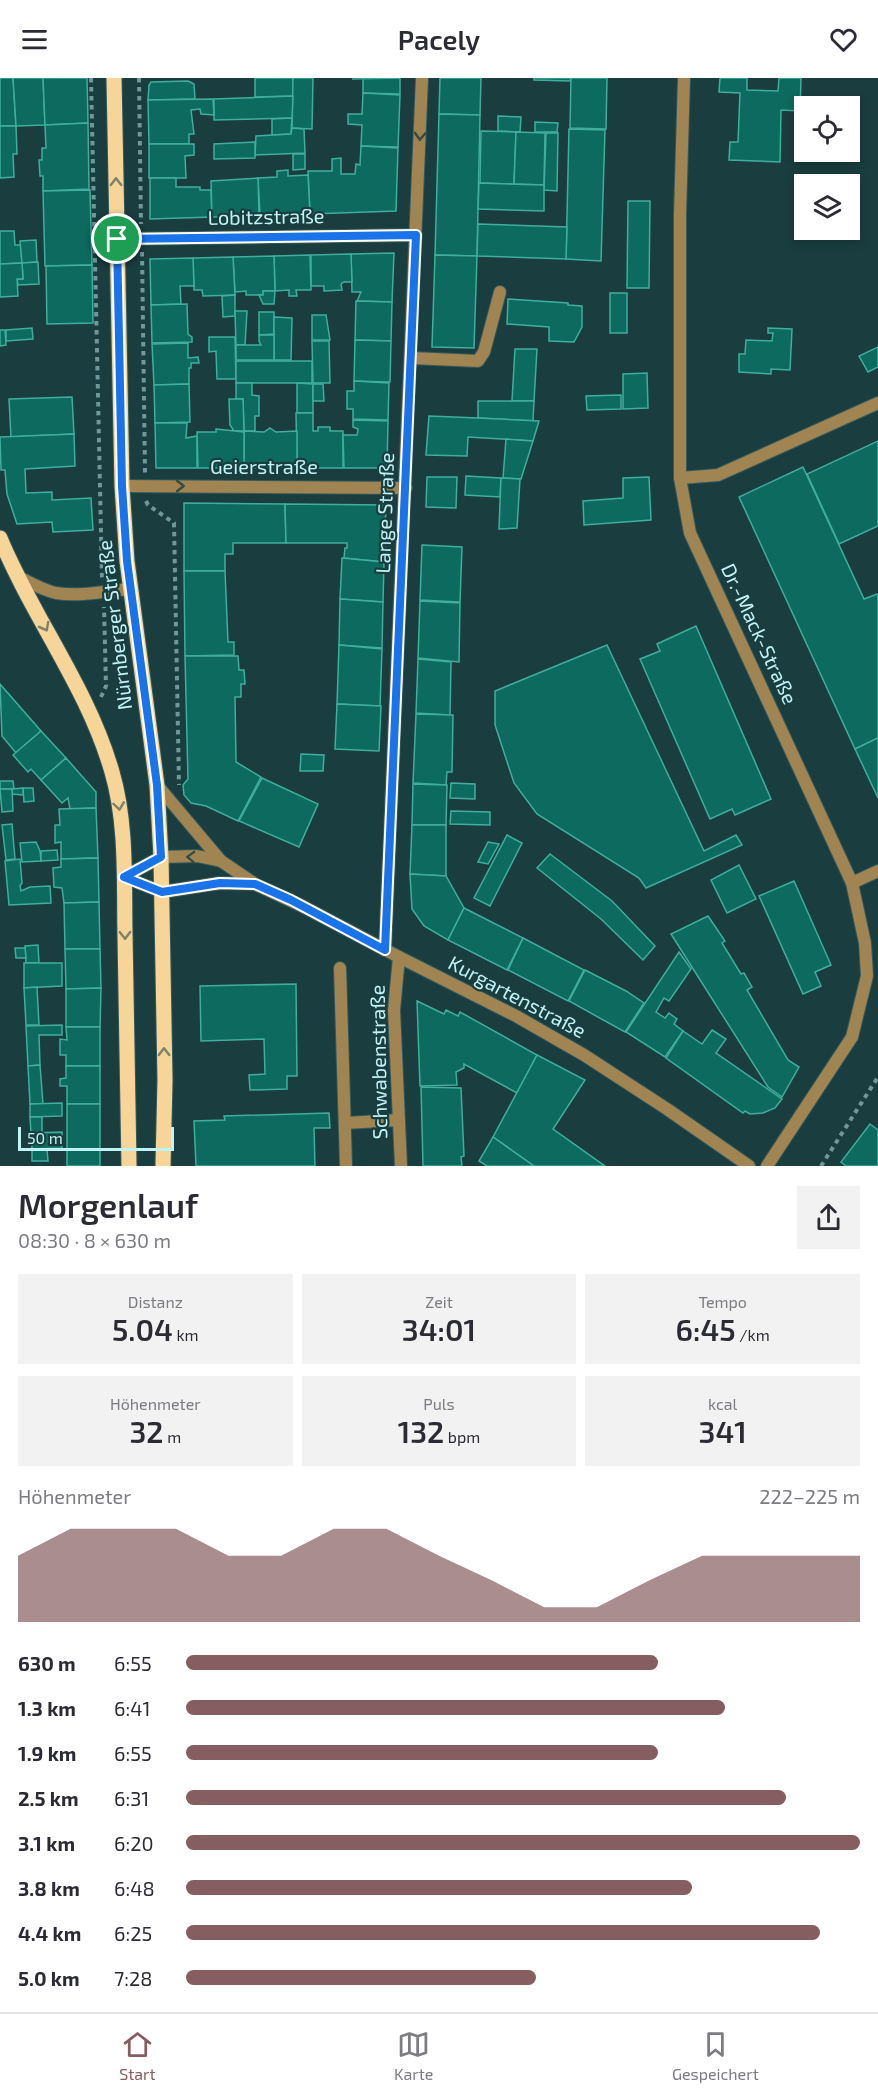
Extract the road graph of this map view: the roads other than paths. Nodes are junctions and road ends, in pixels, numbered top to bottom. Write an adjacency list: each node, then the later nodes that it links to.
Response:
1 (114, 78): 5 (main road, Nürnberger Straße, one-way to 1)
2 (422, 78): 4 (street, Lange Straße, one-way to 4)
3 (684, 78): 9 (street, Dr.-Mack-Straße)
4 (416, 235): 5 (street, Lobitzstraße); 7 (street, Lange Straße)
5 (117, 239): 10 (main road, Nürnberger Straße)
6 (500, 292): 7 (street)
7 (411, 358): 11 (street, Lange Straße)
8 (878, 403): 9 (street)
9 (680, 478): 20 (street, Dr.-Mack-Straße)
10 (122, 486): 11 (street, Geierstraße, one-way to 11); 14 (main road, Nürnberger Straße)
11 (406, 488): 23 (street, Lange Straße)
12 (0, 538): 13 (main road)
13 (17, 576): 14 (street); 19 (main road, one-way to 19)
14 (130, 590): 15 (main road, Nürnberger Straße)
15 (157, 785): 16 (main road, Nürnberger Straße); 17 (street)
16 (161, 857): 17 (street, Kurgartenstraße, one-way to 16); 19 (street, Kurgartenstraße); 22 (main road, Nürnberger Straße)
17 (221, 861): 21 (street, Kurgartenstraße)
18 (878, 871): 20 (street)
19 (124, 877): 22 (street); 28 (main road, one-way to 28)
20 (852, 883): 33 (street, Dr.-Mack-Straße)
21 (255, 884): 22 (street, Kurgartenstraße); 23 (street, Kurgartenstraße)
22 (162, 892): 29 (main road, Nürnberger Straße, one-way to 22)
23 (385, 950): 24 (street, Kurgartenstraße)
24 (399, 957): 26 (street, Schwabenstraße); 32 (street, Kurgartenstraße)
25 (340, 968): 27 (street)
26 (398, 1120): 27 (street); 31 (street, Schwabenstraße)
27 (345, 1123): 30 (street)
28 (129, 1166)
29 (163, 1166)
30 (346, 1166)
31 (401, 1166)
32 (749, 1166)
33 (767, 1166)

